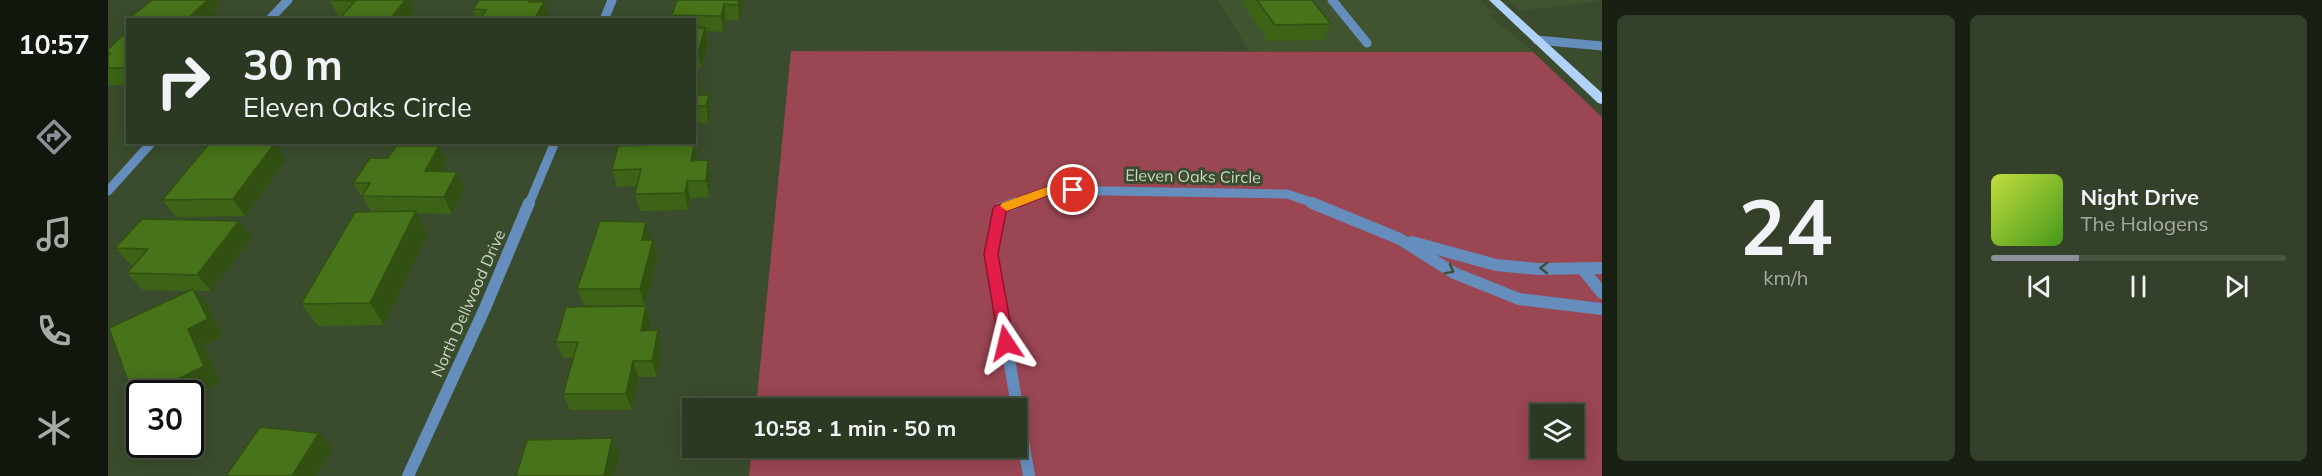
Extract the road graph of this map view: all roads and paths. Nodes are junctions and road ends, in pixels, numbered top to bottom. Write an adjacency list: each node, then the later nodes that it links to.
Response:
1 (288, 0): 5 (street)
2 (612, 0): 6 (street)
3 (1332, 0): 8 (street)
4 (1494, 0): 7 (main road)
5 (271, 18)
6 (605, 18)
7 (1537, 40): 9 (street); 10 (main road)
8 (1367, 43)
9 (1602, 46)
10 (1602, 100)
11 (150, 144): 13 (street)
12 (554, 144): 19 (street, North Dellwood Drive)
13 (108, 191)
14 (1400, 239): 15 (street, Eleven Oaks Circle, one-way to 14); 18 (street, Eleven Oaks Circle, one-way to 18); 20 (street, Eleven Oaks Circle)
15 (1582, 268): 16 (street, Eleven Oaks Circle); 17 (street)
16 (1602, 268)
17 (1602, 293)
18 (1602, 309)
19 (408, 476)
20 (1029, 476)

